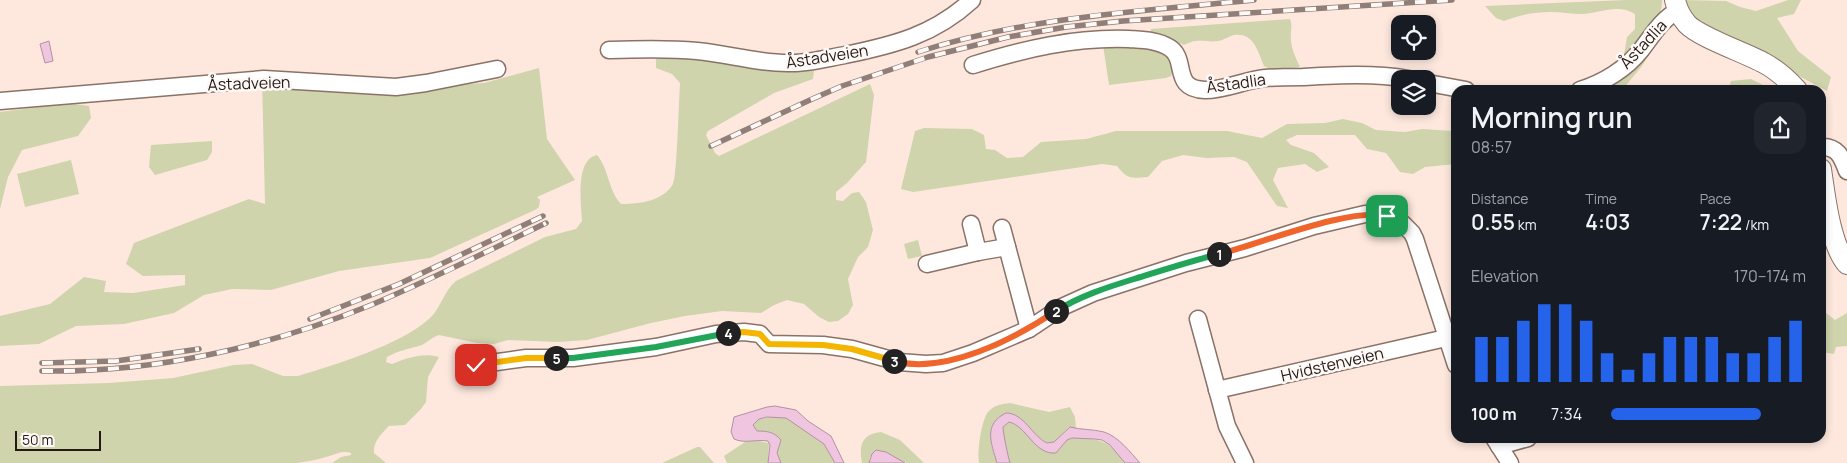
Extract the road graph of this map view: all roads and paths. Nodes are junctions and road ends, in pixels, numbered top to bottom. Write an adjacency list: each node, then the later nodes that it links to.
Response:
1 (972, 0): 3 (street, Åstadveien)
2 (1676, 5): 8 (street, Åstadlia); 9 (main road)
3 (610, 50)
4 (973, 65): 6 (street, Åstadlia)
5 (497, 69): 11 (street, Åstadveien)
6 (1391, 76)
7 (1436, 84): 10 (street)
8 (1592, 85)
9 (1792, 85)
10 (1451, 87)
11 (0, 101)
12 (1826, 148): 13 (street)
13 (1847, 171)
14 (1826, 195): 20 (main road)
15 (971, 224): 18 (street)
16 (1002, 228): 17 (street)
17 (1007, 247): 18 (street); 22 (street)
18 (978, 252): 19 (street)
19 (927, 264)
20 (1847, 264)
21 (1198, 319): 26 (street)
22 (1029, 329): 23 (street); 25 (street)
23 (1451, 346)
24 (1451, 352): 26 (street, Hvidstenveien)
25 (476, 365)
26 (1217, 390): 28 (street)
27 (1498, 443): 29 (street)
28 (1245, 463)
29 (1510, 463)

